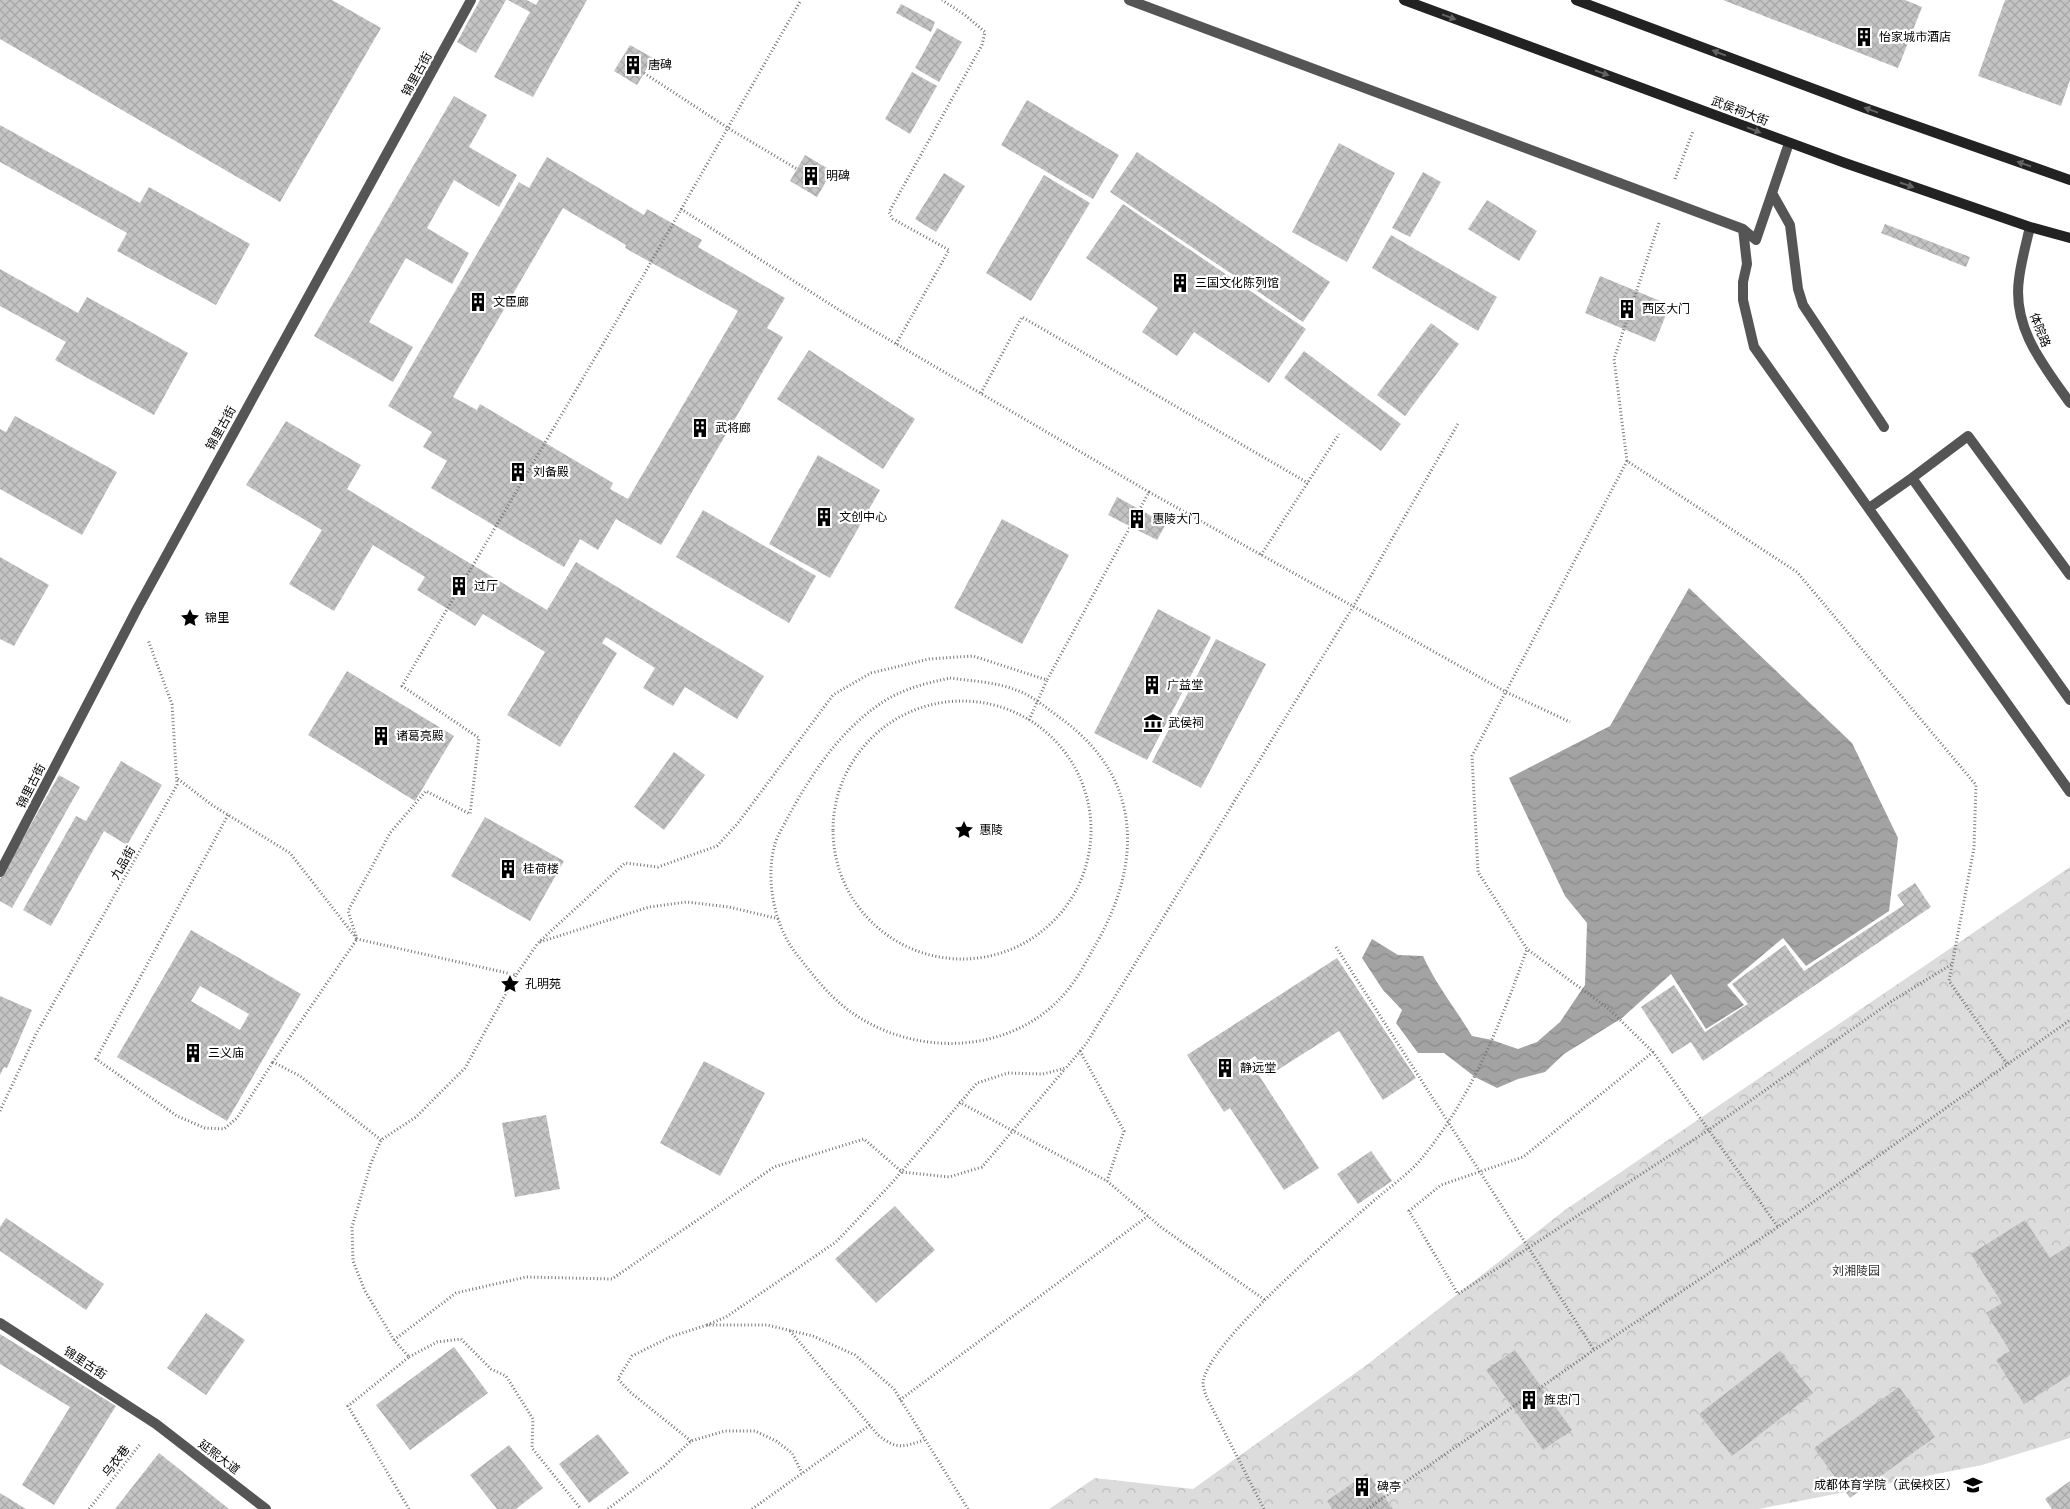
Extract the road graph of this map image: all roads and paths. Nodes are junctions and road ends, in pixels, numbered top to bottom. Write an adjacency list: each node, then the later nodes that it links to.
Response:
1 (471, 0): 33 (street, 锦里古街)
2 (801, 0): 9 (path)
3 (942, 0): 19 (path)
4 (1129, 0): 14 (street)
5 (1404, 0): 8 (main road, 武侯祠大街, one-way to 8)
6 (1576, 0): 12 (main road, one-way to 6)
7 (644, 73): 9 (path)
8 (1701, 110): 10 (main road, 武侯祠大街, one-way to 10); 14 (path)
9 (728, 128): 11 (path); 15 (path)
10 (1789, 143): 13 (street); 16 (main road, 武侯祠大街, one-way to 16)
11 (797, 168)
12 (2070, 180)
13 (1772, 193): 17 (street); 23 (street)
14 (1667, 201): 17 (street); 25 (path)
15 (681, 209): 19 (path); 45 (path)
16 (2030, 227): 18 (main road, 武侯祠大街); 21 (street, 体院路)
17 (1744, 229): 29 (street)
18 (2070, 238)
19 (896, 344): 20 (path)
20 (981, 394): 27 (path); 28 (path)
21 (2070, 403)
22 (1459, 422): 32 (path)
23 (1884, 427)
24 (1338, 434): 27 (path)
25 (1627, 461): 35 (path); 49 (path)
26 (1912, 478): 29 (street); 31 (street); 36 (street)
27 (1308, 483): 30 (path)
28 (1149, 492): 30 (path); 34 (path)
29 (1869, 508): 41 (street)
30 (1262, 555): 32 (path)
31 (2070, 575)
32 (1353, 606): 35 (path); 52 (path)
33 (136, 609): 40 (path, 九品街); 43 (street, 锦里古街)
34 (1047, 680): 37 (path); 46 (path)
35 (1506, 692): 39 (path); 48 (path)
36 (2070, 700)
37 (1036, 702): 38 (path); 44 (path); 44 (path)
38 (1029, 720): 38 (path)
39 (1570, 722)
40 (177, 779): 42 (path); 58 (path, 九品街)
41 (2070, 792)
42 (228, 815): 45 (path); 54 (path)
43 (0, 872)
44 (779, 919): 46 (path)
45 (357, 939): 50 (path); 54 (path)
46 (538, 943): 50 (path)
47 (1336, 947): 59 (path)
48 (1527, 949): 53 (path); 59 (path)
49 (1952, 964): 55 (path); 61 (path)
50 (516, 975): 62 (path)
51 (2070, 1020): 55 (path)
52 (1080, 1051): 56 (path); 65 (path)
53 (1653, 1052): 61 (path); 64 (path)
54 (273, 1062): 62 (path)
55 (2006, 1064): 67 (path)
56 (1066, 1068): 57 (path); 60 (path)
57 (959, 1102): 60 (path); 63 (path)
58 (0, 1111)
59 (1448, 1124): 64 (path); 69 (path)
60 (1013, 1131): 63 (path); 65 (path)
61 (1707, 1131): 67 (path); 68 (path)
62 (381, 1140): 73 (path)
63 (902, 1172): 71 (path); 73 (path)
64 (1480, 1173): 68 (path); 68 (path)
65 (1107, 1181): 66 (path)
66 (1148, 1216): 69 (path); 76 (path)
67 (1778, 1227): 74 (path)
68 (1529, 1249): 74 (path)
69 (1265, 1300): 89 (path)
70 (0, 1323): 77 (street, 锦里古街)
71 (707, 1325): 72 (path); 80 (path)
72 (790, 1330): 76 (path); 78 (path)
73 (394, 1340): 75 (path)
74 (1594, 1350): 90 (path)
75 (409, 1357): 84 (path); 85 (path)
76 (900, 1400): 79 (path)
77 (156, 1424): 82 (path, 乌衣巷); 83 (street, 延熙大道)
78 (870, 1424): 79 (path); 81 (path)
79 (924, 1440): 88 (path)
80 (691, 1441): 81 (path); 86 (path)
81 (802, 1473): 87 (path)
82 (89, 1509)
83 (266, 1509)
84 (409, 1509)
85 (581, 1509)
86 (608, 1509)
87 (752, 1509)
88 (968, 1509)
89 (1264, 1509)
90 (1367, 1509)

